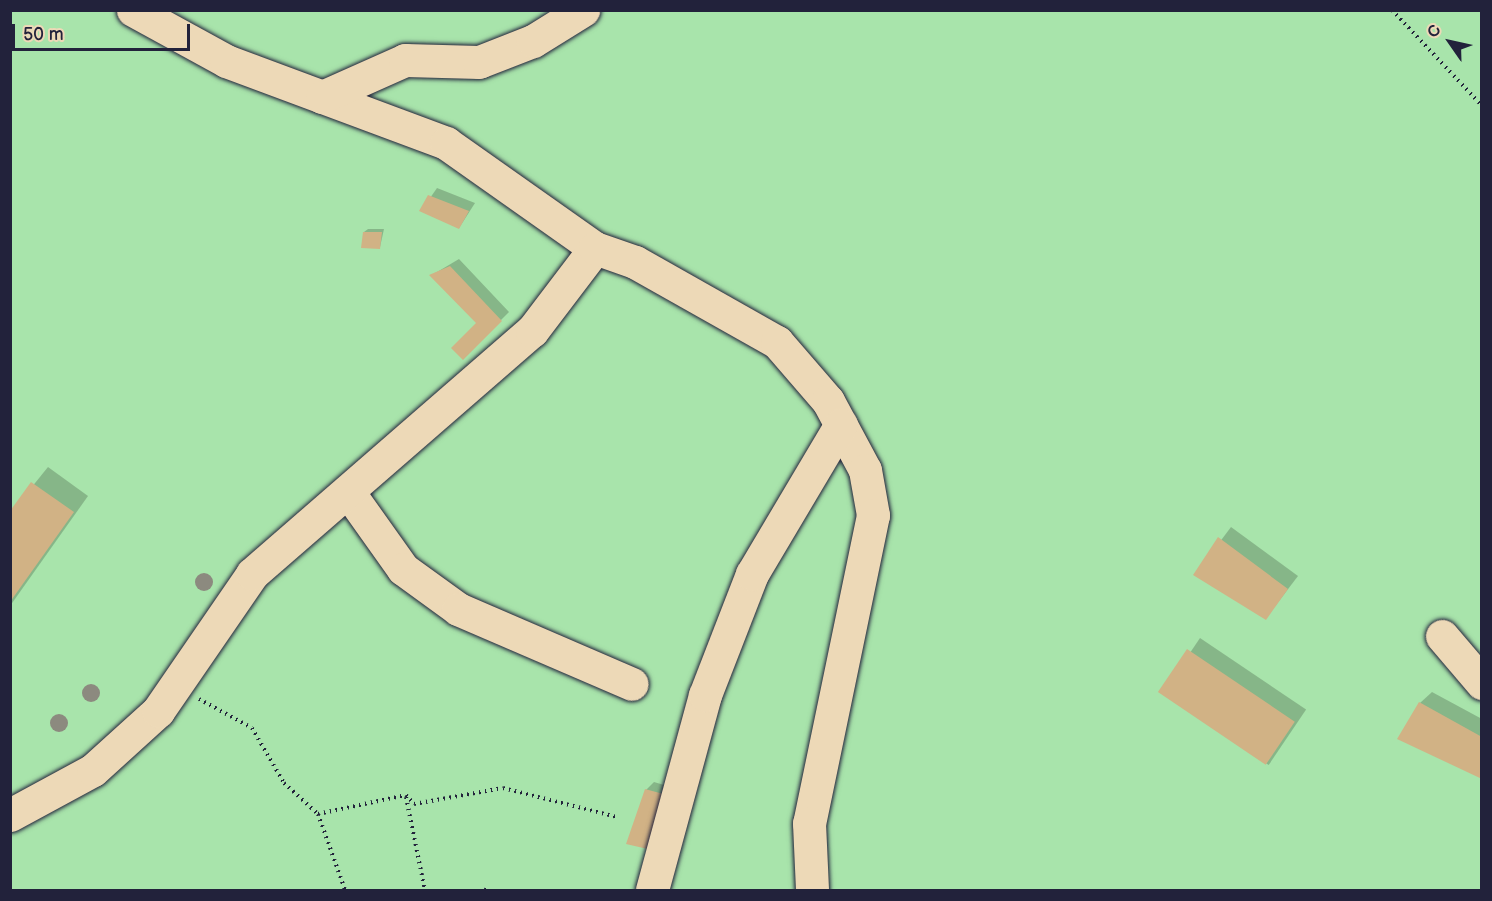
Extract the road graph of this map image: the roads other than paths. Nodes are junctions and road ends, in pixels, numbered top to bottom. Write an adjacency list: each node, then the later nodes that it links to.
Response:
1 (133, 10): 3 (street)
2 (583, 10): 3 (street)
3 (322, 97): 4 (street)
4 (595, 248): 5 (street); 6 (street)
5 (841, 424): 11 (street); 12 (street)
6 (349, 493): 9 (street); 10 (street)
7 (1442, 636): 8 (street)
8 (1482, 683)
9 (632, 684)
10 (10, 815)
11 (652, 891)
12 (812, 891)

